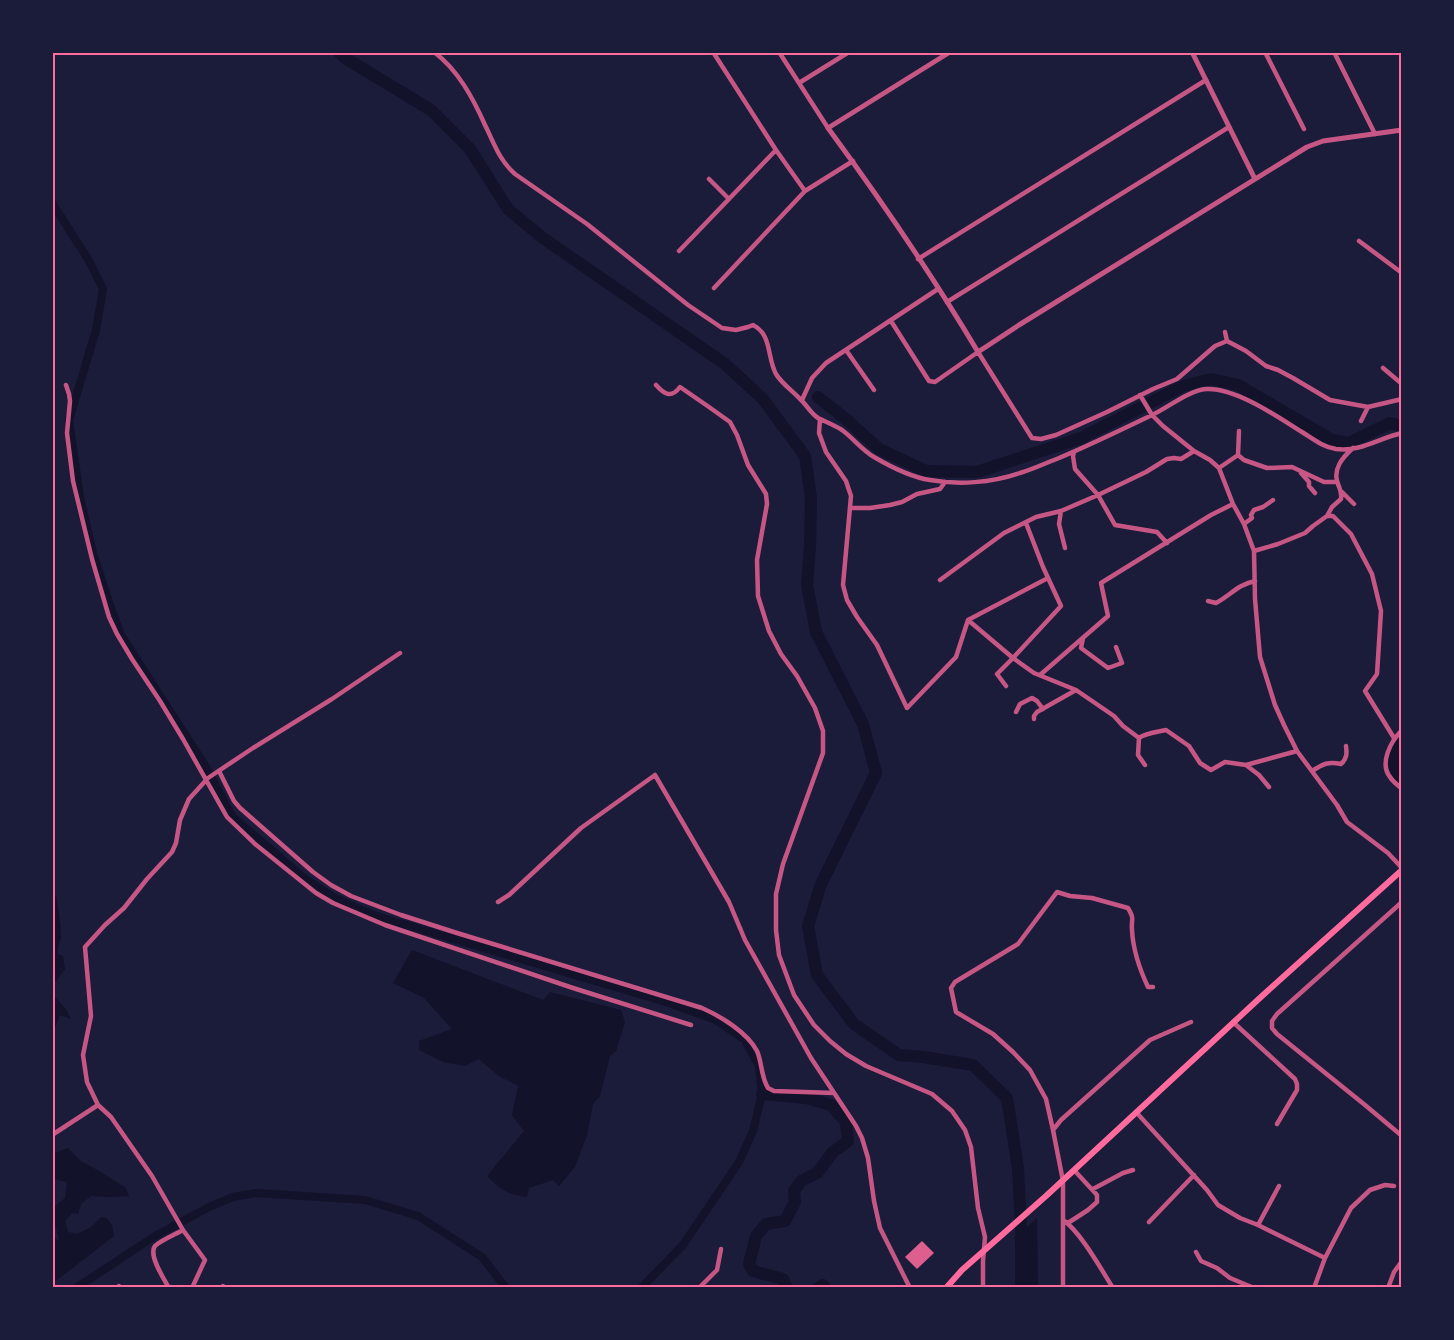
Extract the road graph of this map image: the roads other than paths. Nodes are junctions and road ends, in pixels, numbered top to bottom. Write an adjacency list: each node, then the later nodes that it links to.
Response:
1 (434, 52): 41 (street)
2 (713, 52): 16 (street)
3 (778, 52): 10 (street)
4 (848, 52): 10 (street)
5 (950, 52): 12 (street)
6 (1192, 52): 9 (street)
7 (1265, 52): 13 (street)
8 (1334, 52): 15 (street)
9 (1206, 80): 11 (street); 24 (street)
10 (799, 83): 12 (street)
11 (1228, 127): 19 (street); 28 (street)
12 (828, 128): 17 (street)
13 (1304, 129)
14 (1402, 130): 15 (street)
15 (1375, 134): 19 (street)
16 (776, 150): 20 (street); 21 (street)
17 (852, 161): 20 (street); 24 (street)
18 (710, 179): 21 (street)
19 (1255, 179): 33 (street)
20 (806, 191): 26 (street)
21 (729, 199): 23 (street)
22 (1359, 241): 25 (street)
23 (679, 251)
24 (918, 258): 27 (street)
25 (1402, 272)
26 (714, 288)
27 (938, 289): 28 (street); 29 (street)
28 (947, 302): 33 (street)
29 (891, 321): 32 (street); 33 (street)
30 (1225, 332): 31 (street)
31 (1227, 341): 39 (street); 42 (street)
32 (846, 350): 38 (street); 41 (street)
33 (978, 352): 39 (street)
34 (1383, 368): 35 (street)
35 (1402, 384)
36 (66, 385): 94 (street)
37 (656, 385): 123 (street)
38 (874, 390)
39 (1141, 397): 43 (street)
40 (1402, 399): 42 (street)
41 (802, 400): 44 (street)
42 (1368, 407): 45 (street)
43 (1152, 415): 48 (street); 49 (street); 50 (street)
44 (820, 419): 54 (street); 62 (street)
45 (1361, 421)
46 (1239, 431): 51 (street)
47 (1402, 433): 48 (street)
48 (1353, 448): 55 (street)
49 (1194, 451): 53 (street); 58 (street)
50 (1074, 452): 54 (street); 58 (street)
51 (1238, 454): 52 (street); 53 (street)
52 (1292, 467): 55 (street); 57 (street)
53 (1219, 468): 60 (street)
54 (945, 482): 62 (street)
55 (1337, 482): 56 (street)
56 (1342, 492): 61 (street); 64 (street)
57 (1315, 493)
58 (1098, 495): 63 (street); 67 (street)
59 (1273, 500): 66 (street)
60 (1233, 504): 66 (street); 67 (street)
61 (1354, 504)
62 (850, 508): 74 (street)
63 (1061, 510): 65 (street); 68 (street)
64 (1327, 516): 69 (street); 87 (street)
65 (1026, 523): 70 (street); 71 (street)
66 (1244, 524): 69 (street)
67 (1168, 543): 75 (street)
68 (1065, 548)
69 (1254, 551): 72 (street)
70 (1048, 578): 74 (street); 78 (street)
71 (940, 580)
72 (1255, 581): 73 (street); 89 (street)
73 (1208, 601)
74 (968, 620): 78 (street)
75 (1083, 638): 76 (street); 79 (street)
76 (1116, 646)
77 (400, 654): 92 (street)
78 (1013, 658): 79 (street); 80 (street)
79 (1040, 676): 81 (street)
80 (1006, 686)
81 (1076, 690): 82 (street); 86 (street)
82 (1043, 709): 83 (street); 84 (street)
83 (1016, 712)
84 (1034, 719)
85 (1402, 730): 87 (street)
86 (1139, 738): 90 (street); 91 (street)
87 (1394, 738): 96 (street)
88 (1346, 746): 93 (street)
89 (1297, 751): 91 (street); 93 (street)
90 (1145, 764)
91 (1246, 765): 95 (street)
92 (218, 771): 94 (street); 104 (street)
93 (1312, 771): 97 (street)
94 (207, 779): 103 (street); 105 (street)
95 (1268, 787)
96 (1402, 789)
97 (1402, 869): 102 (main road)
98 (498, 902): 104 (street)
99 (1402, 902): 110 (street)
100 (1153, 987): 108 (street)
101 (1191, 1022): 108 (street)
102 (1234, 1022): 106 (main road); 107 (street)
103 (691, 1025)
104 (834, 1093): 130 (street)
105 (98, 1105): 109 (street); 121 (street)
106 (1136, 1112): 111 (main road); 113 (street)
107 (1277, 1124)
108 (1053, 1130): 114 (street)
109 (52, 1135)
110 (1402, 1136)
111 (1074, 1170): 114 (main road); 117 (street)
112 (1133, 1170): 117 (street)
113 (1194, 1175): 119 (street); 120 (street)
114 (1063, 1181): 118 (street); 123 (main road)
115 (1278, 1186): 120 (street)
116 (1394, 1186): 125 (street)
117 (1093, 1189): 118 (street)
118 (1065, 1222): 133 (street); 134 (street)
119 (1149, 1222)
120 (1258, 1225): 125 (street)
121 (183, 1229): 127 (street); 128 (street)
122 (721, 1249): 129 (street)
123 (983, 1252): 131 (main road); 132 (street)
124 (1196, 1252): 135 (street)
125 (1325, 1258): 136 (street)
126 (1402, 1261): 137 (street)
127 (169, 1288)
128 (192, 1288)
129 (699, 1288)
130 (910, 1288)
131 (946, 1288)
132 (982, 1288)
133 (1063, 1288)
134 (1113, 1288)
135 (1254, 1288)
136 (1314, 1288)
137 (1388, 1288)

